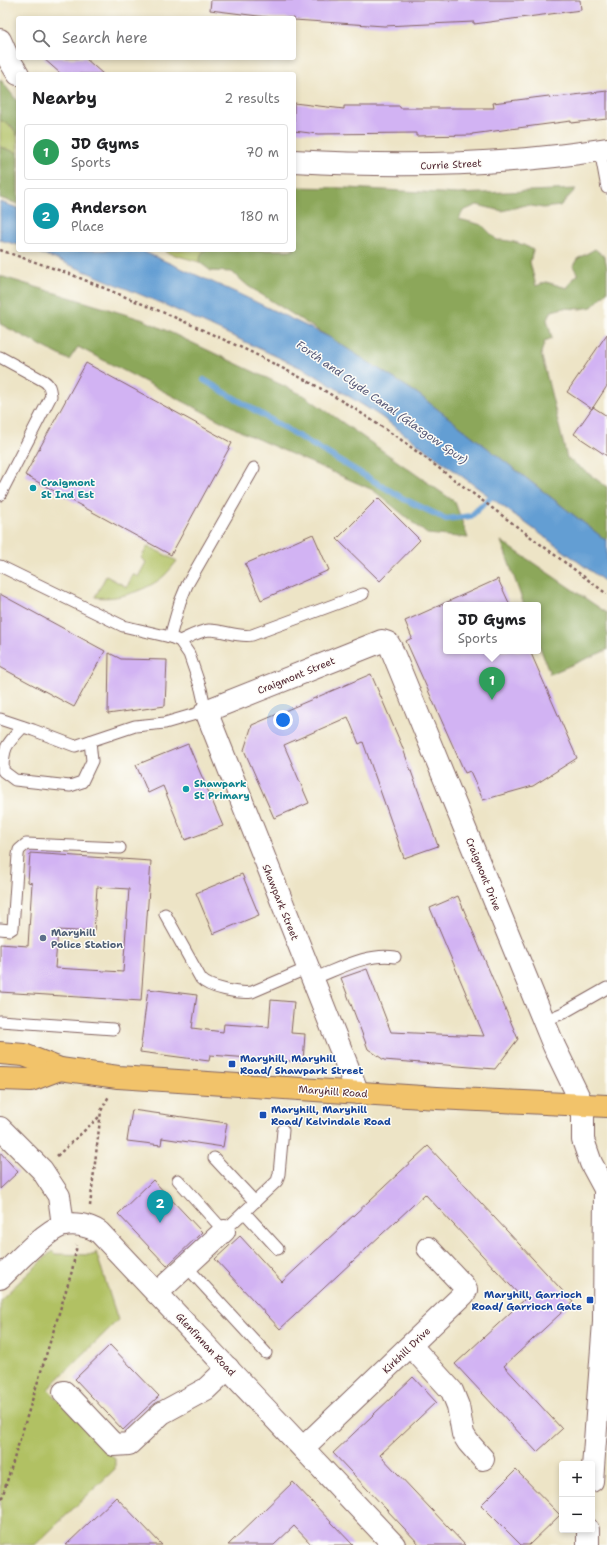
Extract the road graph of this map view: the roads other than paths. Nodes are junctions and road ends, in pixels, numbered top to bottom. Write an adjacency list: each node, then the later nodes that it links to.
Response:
1 (0, 40): 2 (street)
2 (17, 72)
3 (603, 150): 4 (street, Currie Street); 5 (lane)
4 (296, 161)
5 (607, 188)
6 (0, 357): 8 (lane)
7 (254, 468): 11 (lane)
8 (0, 495)
9 (0, 566): 11 (lane)
10 (363, 594): 11 (lane)
11 (175, 639): 13 (lane)
12 (386, 642): 13 (street, Craigmont Street); 24 (street, Craigmont Drive)
13 (206, 711): 16 (lane); 21 (street, Shawpark Street)
14 (0, 719): 15 (lane)
15 (23, 726): 16 (lane); 16 (lane)
16 (90, 741)
17 (120, 848): 19 (lane)
18 (165, 914): 21 (lane)
19 (0, 929)
20 (395, 957): 21 (lane)
21 (310, 974): 29 (street, Shawpark Street)
22 (607, 988): 24 (lane)
23 (0, 1021): 25 (lane)
24 (544, 1021): 30 (street, Craigmont Drive)
25 (113, 1029)
26 (0, 1053): 27 (main road, Maryhill Road)
27 (60, 1070): 28 (main road, Maryhill Road); 29 (main road, Maryhill Road)
28 (0, 1079)
29 (358, 1093): 30 (main road, Maryhill Road)
30 (583, 1106): 31 (main road, Maryhill Road); 36 (street)
31 (607, 1106)
32 (0, 1128): 39 (street)
33 (283, 1130): 37 (lane)
34 (214, 1158): 37 (lane)
35 (178, 1180): 40 (lane)
36 (606, 1186): 52 (street)
37 (255, 1202): 38 (lane)
38 (244, 1212): 40 (lane); 42 (lane)
39 (74, 1226): 44 (street); 45 (street, Glenfinnan Road)
40 (224, 1230): 43 (street)
41 (428, 1248): 46 (street, Kirkhill Drive)
42 (278, 1249)
43 (186, 1266): 45 (street); 47 (lane)
44 (0, 1278)
45 (157, 1293): 48 (street, Glenfinnan Road)
46 (410, 1346): 50 (street, Kirkhill Drive); 51 (street)
47 (266, 1353)
48 (228, 1368): 49 (street); 50 (street, Glenfinnan Road)
49 (64, 1392)
50 (303, 1448): 54 (street, Glenfinnan Road)
51 (483, 1460)
52 (594, 1461)
53 (588, 1533): 55 (street)
54 (394, 1545)
55 (588, 1545)

